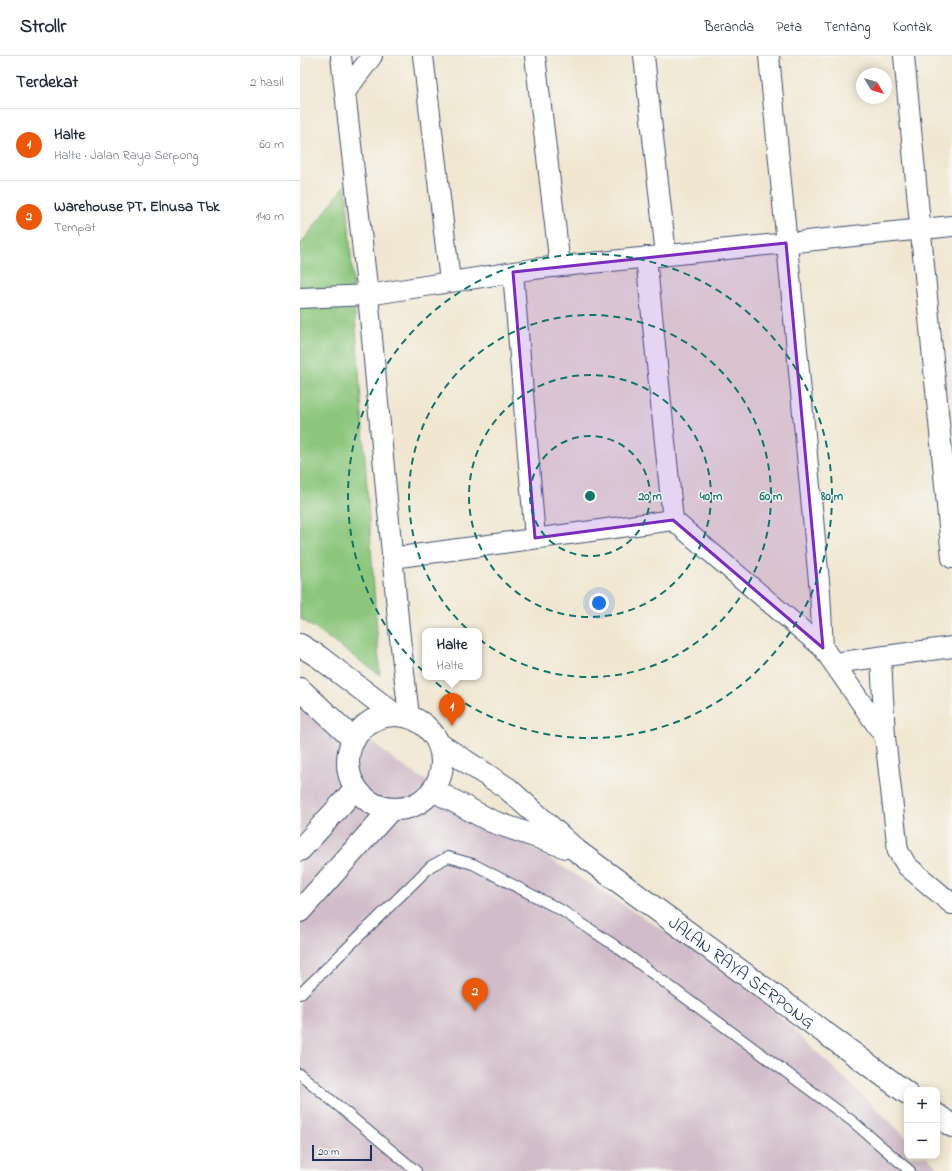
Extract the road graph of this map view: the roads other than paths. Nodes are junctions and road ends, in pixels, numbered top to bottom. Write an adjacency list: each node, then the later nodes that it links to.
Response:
1 (342, 56): 8 (street)
2 (372, 56): 8 (street)
3 (423, 56): 16 (street)
4 (535, 56): 14 (street)
5 (644, 56): 12 (street)
6 (768, 56): 11 (street)
7 (904, 56): 10 (street)
8 (345, 92): 17 (street)
9 (952, 226): 10 (street)
10 (919, 229): 11 (street); 22 (street)
11 (786, 243): 12 (street); 25 (street)
12 (666, 255): 13 (street)
13 (646, 257): 14 (street); 19 (street)
14 (560, 266): 15 (street)
15 (513, 272): 16 (street); 20 (street)
16 (450, 281): 17 (street)
17 (368, 295): 18 (street); 21 (street)
18 (300, 298)
19 (673, 520): 20 (street); 25 (street)
20 (535, 538): 21 (street)
21 (392, 558): 28 (street)
22 (952, 558)
23 (300, 645): 28 (main road)
24 (952, 647): 26 (street)
25 (828, 655): 26 (street); 29 (street)
26 (881, 658): 29 (street)
27 (300, 689): 30 (main road)
28 (401, 715): 30 (main road); 31 (main road)
29 (886, 737): 37 (street)
30 (354, 740): 32 (main road)
31 (442, 746): 33 (main road); 36 (main road, JALAN RAYA SERPONG)
32 (356, 788): 34 (main road); 35 (main road)
33 (433, 790): 34 (main road); 36 (main road, JALAN RAYA SERPONG)
34 (391, 809): 38 (main road)
35 (300, 850)
36 (577, 851): 41 (main road, JALAN RAYA SERPONG)
37 (952, 904)
38 (300, 912)
39 (300, 994): 45 (lane)
40 (300, 1074): 44 (lane)
41 (904, 1091)
42 (940, 1117): 43 (main road)
43 (952, 1126)
44 (416, 1171)
45 (910, 1171)

